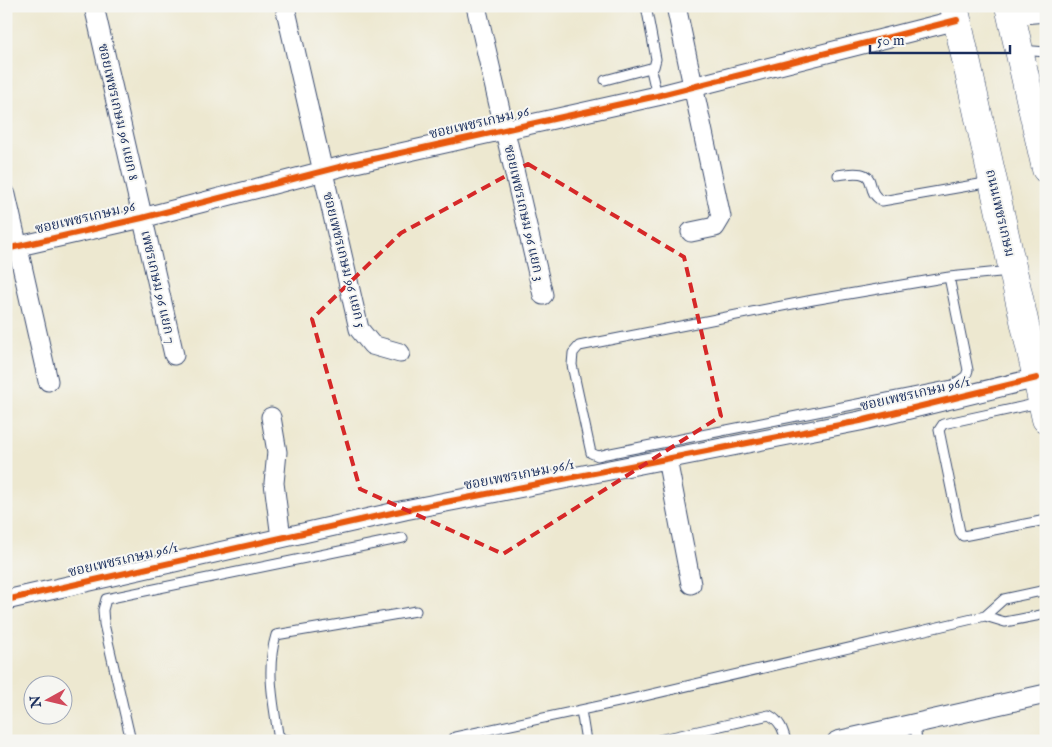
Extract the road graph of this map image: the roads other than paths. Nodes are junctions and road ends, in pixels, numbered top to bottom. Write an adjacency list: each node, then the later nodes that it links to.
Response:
1 (94, 6): 22 (street, ซอยเพชรเกษม 96 แยก 8)
2 (285, 6): 18 (street, ซอยเพชรเกษม 96 แยก 5)
3 (476, 6): 15 (street, ซอยเพชรเกษม 96 แยก 3)
4 (646, 6): 11 (lane)
5 (676, 6): 13 (street)
6 (1010, 11): 7 (street); 9 (main road)
7 (1046, 12)
8 (956, 13): 13 (street, ซอยเพชรเกษม 96); 20 (main road, ถนนเพชรเกษม)
9 (1019, 50): 10 (lane); 16 (main road)
10 (1046, 52)
11 (651, 70): 12 (lane); 14 (lane)
12 (605, 80)
13 (694, 86): 14 (street, ซอยเพชรเกษม 96); 23 (street)
14 (657, 96): 15 (street, ซอยเพชรเกษม 96)
15 (505, 131): 18 (street, ซอยเพชรเกษม 96); 27 (street, ซอยเพชรเกษม 96 แยก 3)
16 (1042, 133): 17 (main road)
17 (1046, 169)
18 (323, 172): 22 (street, ซอยเพชรเกษม 96); 28 (street, ซอยเพชรเกษม 96 แยก 5)
19 (838, 175): 20 (lane)
20 (993, 182): 25 (main road, ถนนเพชรเกษม)
21 (6, 195): 24 (street)
22 (142, 218): 24 (street, ซอยเพชรเกษม 96); 29 (street, เพชรเกษม 96 แยก 7)
23 (691, 232)
24 (12, 248): 30 (street)
25 (1013, 271): 26 (lane); 31 (main road, ถนนเพชรเกษม)
26 (949, 277): 26 (lane)
27 (543, 295)
28 (400, 353)
29 (174, 355)
30 (48, 381)
31 (1042, 400): 33 (street, ซอยเพชรเกษม 96/1); 34 (lane)
32 (271, 417): 35 (street)
33 (666, 459): 35 (street, ซอยเพชรเกษม 96/1); 37 (street)
34 (1046, 520)
35 (280, 538): 39 (street, ซอยเพชรเกษม 96/1)
36 (403, 538): 46 (lane)
37 (691, 584)
38 (1046, 590): 42 (lane)
39 (6, 600)
40 (416, 611): 47 (lane)
41 (1046, 614): 42 (lane)
42 (985, 616): 44 (lane)
43 (1046, 694): 45 (street)
44 (581, 710): 48 (lane); 49 (lane)
45 (916, 733): 52 (street)
46 (131, 741)
47 (294, 741)
48 (451, 741)
49 (586, 741)
50 (654, 741): 51 (lane)
51 (786, 741)
52 (837, 741)

